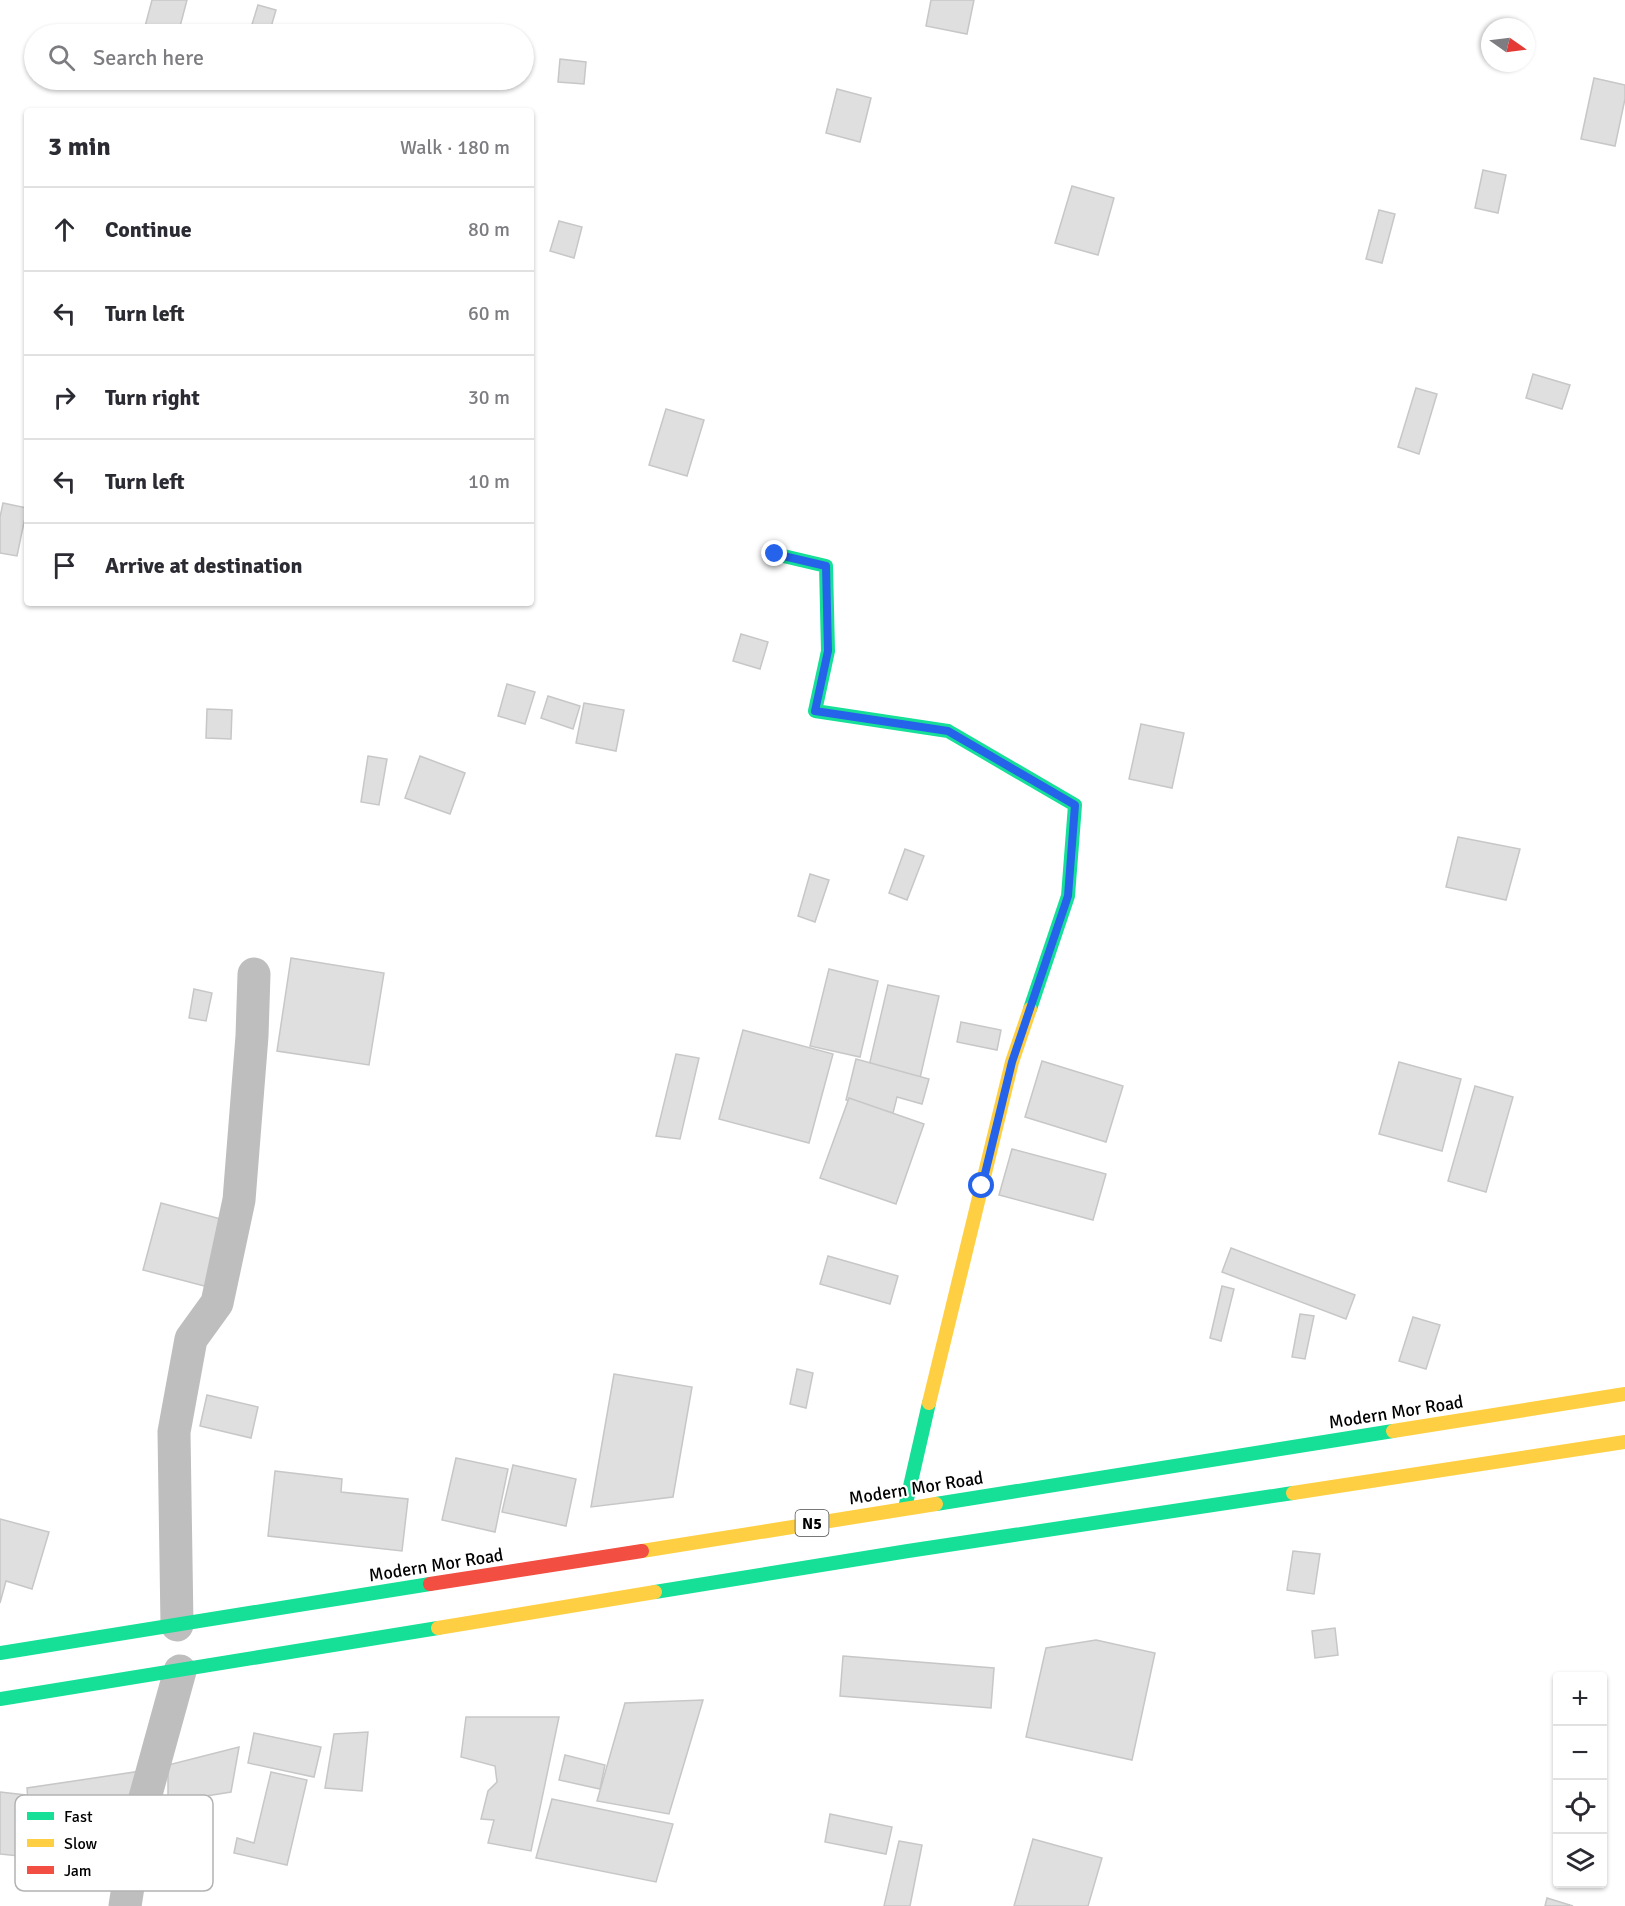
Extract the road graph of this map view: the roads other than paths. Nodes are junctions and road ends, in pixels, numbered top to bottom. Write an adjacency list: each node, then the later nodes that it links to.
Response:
1 (775, 554): 5 (main road)
2 (254, 974): 6 (street)
3 (1625, 1394): 5 (main road, Modern Mor Road / N5)
4 (1625, 1442): 8 (main road)
5 (905, 1508): 6 (main road, Modern Mor Road / N5)
6 (177, 1625): 7 (main road, Modern Mor Road / N5)
7 (0, 1653)
8 (180, 1671): 9 (main road); 10 (street)
9 (0, 1699)
10 (146, 1795)
11 (127, 1891): 12 (street)
12 (125, 1906)

